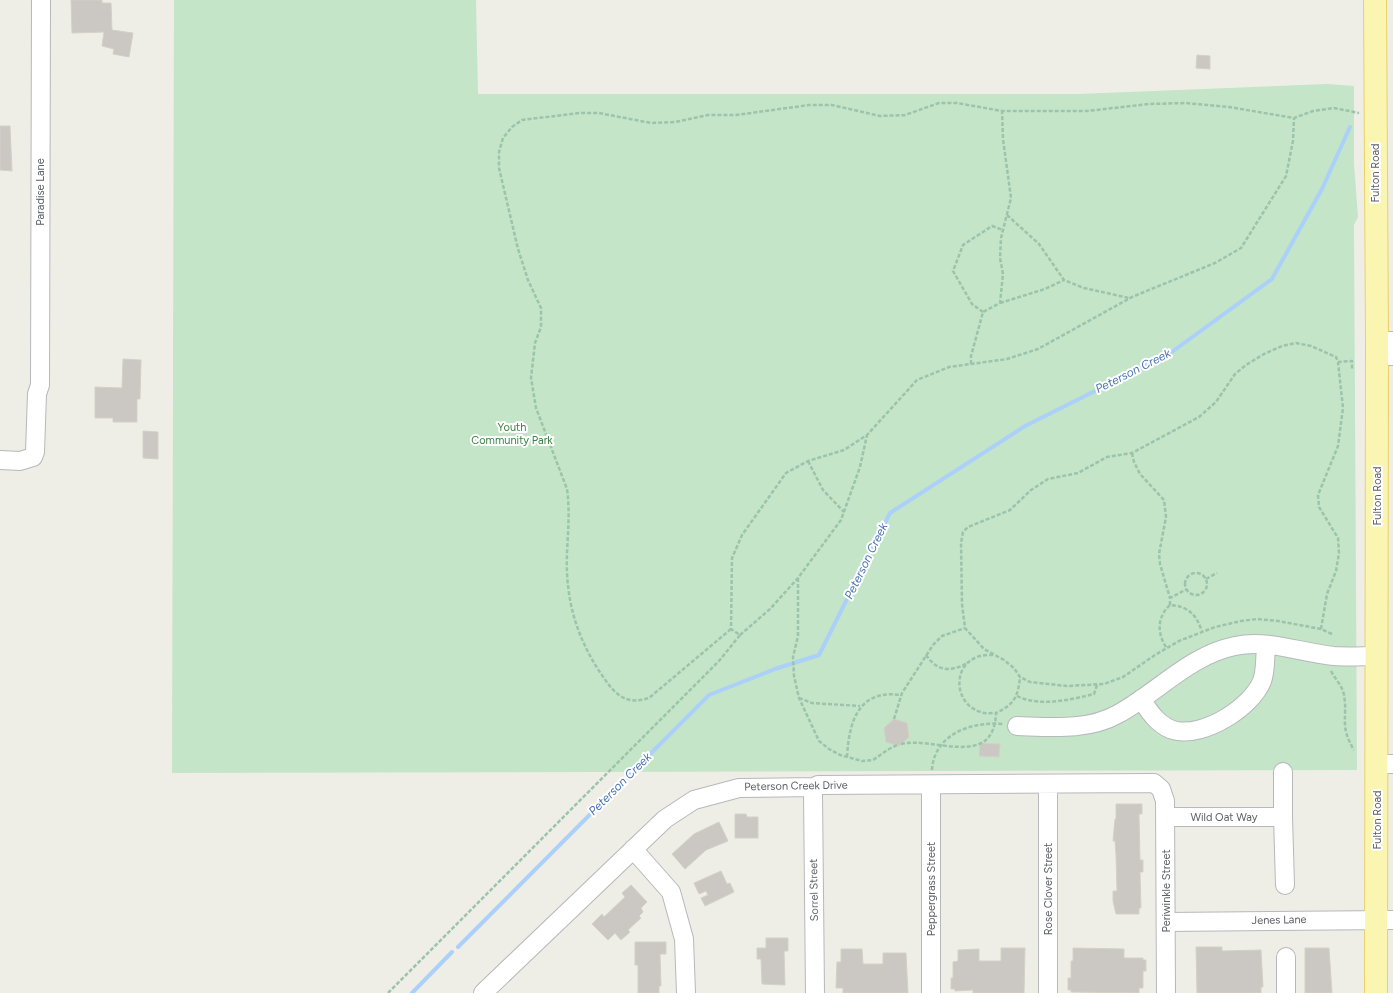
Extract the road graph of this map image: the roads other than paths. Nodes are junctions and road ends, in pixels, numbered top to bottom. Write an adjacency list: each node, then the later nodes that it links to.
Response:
1 (41, 0): 4 (street, Paradise Lane)
2 (1374, 0): 3 (main road, Fulton Road)
3 (1385, 348): 6 (main road, Fulton Road)
4 (0, 460)
5 (1266, 645): 6 (street); 7 (street); 7 (street)
6 (1377, 656): 9 (main road, Fulton Road)
7 (1141, 700): 8 (street)
8 (1017, 726)
9 (1385, 764): 19 (main road, Fulton Road)
10 (1283, 772): 16 (street)
11 (931, 784): 12 (street, Peterson Creek Drive); 13 (street, Peterson Creek Drive); 25 (street, Peppergrass Street)
12 (1048, 784): 14 (street, Peterson Creek Drive); 26 (street, Rose Clover Street)
13 (814, 787): 17 (street, Peterson Creek Drive); 24 (street, Sorrel Street)
14 (1161, 789): 15 (street, Periwinkle Street)
15 (1165, 817): 16 (street, Wild Oat Way); 20 (street, Periwinkle Street)
16 (1283, 817): 18 (street)
17 (633, 849): 22 (street, Peterson Creek Drive); 23 (street)
18 (1284, 885)
19 (1385, 920): 20 (street, Jenes Lane); 29 (main road, Fulton Road)
20 (1166, 922): 27 (street, Periwinkle Street)
21 (1286, 957): 28 (street)
22 (482, 993)
23 (686, 993)
24 (815, 993)
25 (931, 993)
26 (1048, 993)
27 (1166, 993)
28 (1286, 993)
29 (1376, 993)

